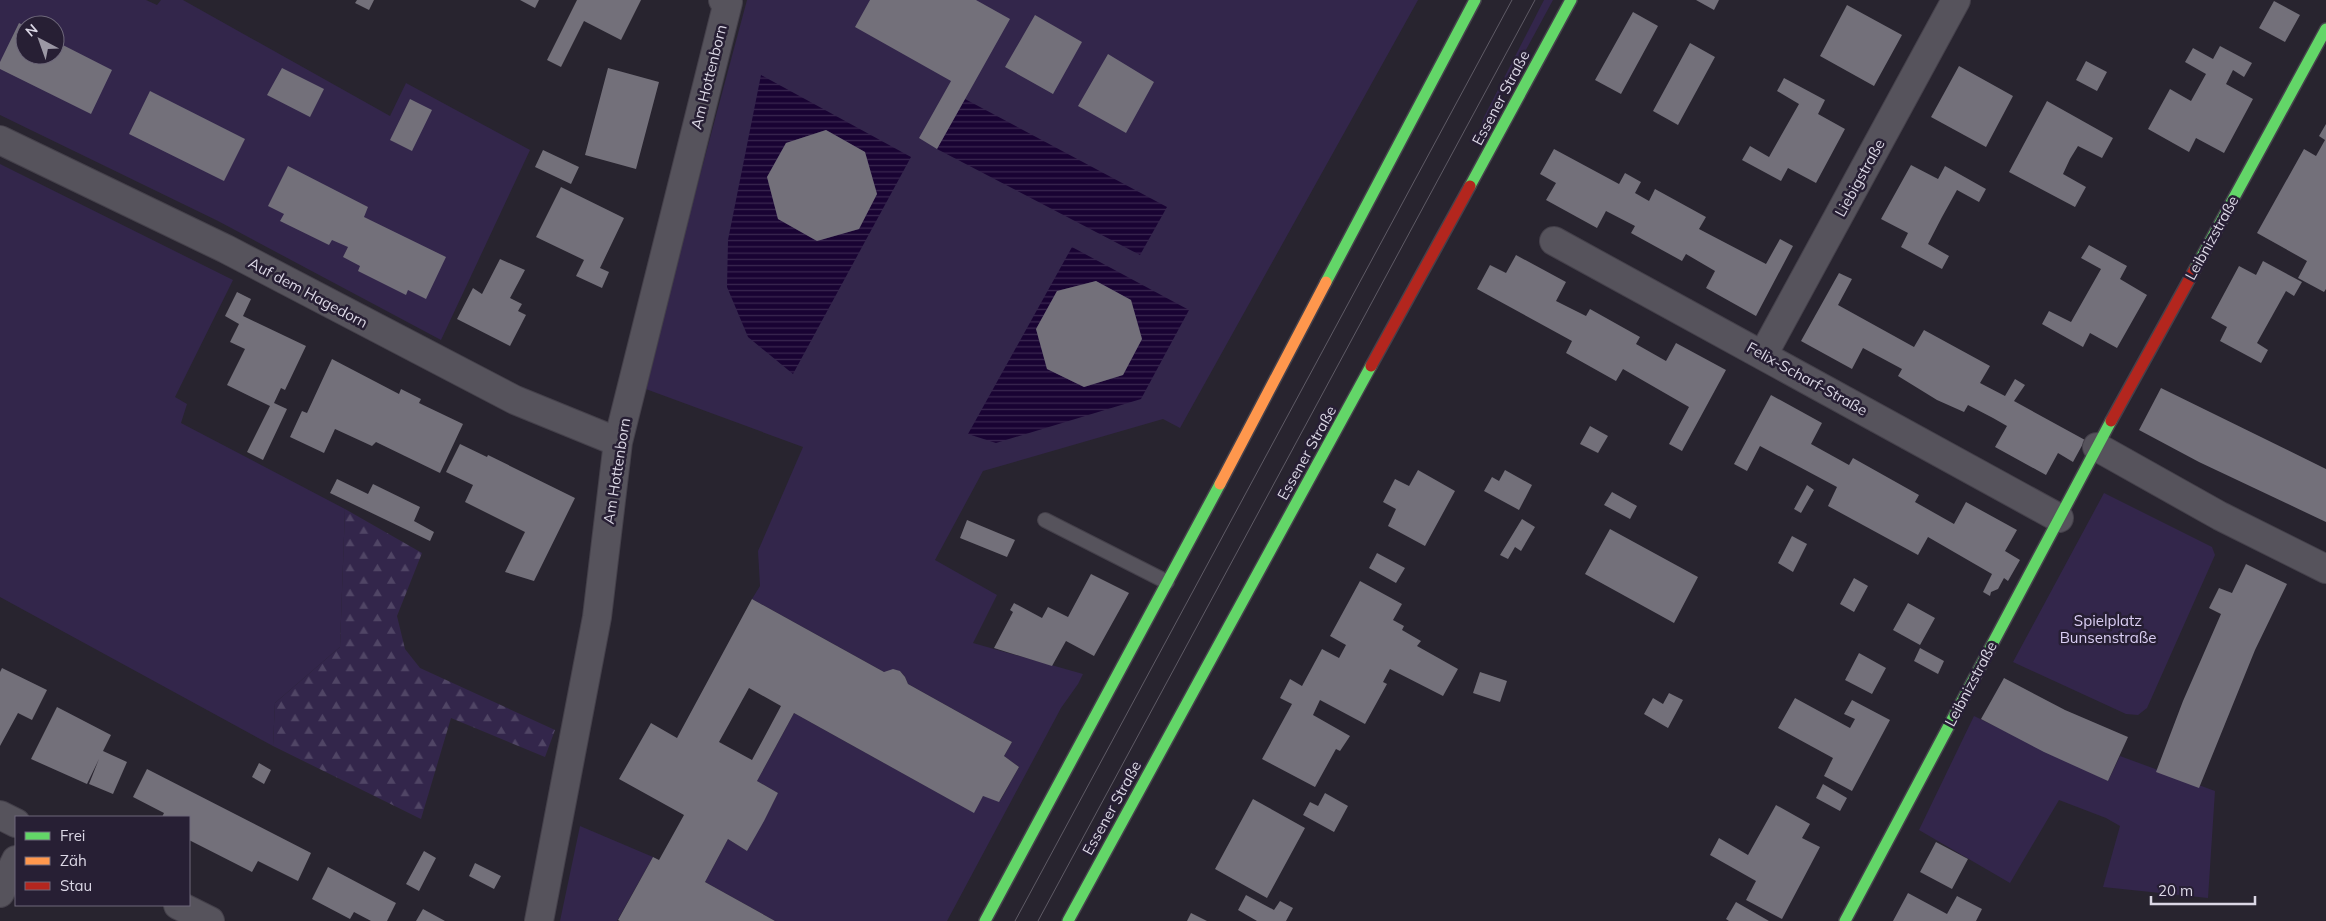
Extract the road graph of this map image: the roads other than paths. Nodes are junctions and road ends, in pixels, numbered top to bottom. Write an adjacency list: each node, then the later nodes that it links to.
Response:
1 (723, 0): 9 (street, Am Hottenborn)
2 (1475, 0): 14 (main road)
3 (1571, 0): 23 (main road, Essener Straße)
4 (1956, 0): 8 (street, Liebigstraße)
5 (2326, 29): 10 (main road, Leibnizstraße)
6 (0, 140): 9 (street, Auf dem Hagedorn)
7 (1554, 241): 8 (street, Felix-Scharf-Straße)
8 (1763, 355): 11 (street, Felix-Scharf-Straße)
9 (618, 442): 21 (street, Am Hottenborn)
10 (2097, 447): 11 (main road, Leibnizstraße); 13 (street)
11 (2059, 518): 24 (main road, Leibnizstraße)
12 (1045, 520): 14 (lane)
13 (2325, 569)
14 (1167, 582): 22 (main road)
15 (0, 815): 16 (street)
16 (15, 822)
17 (15, 862): 18 (street)
18 (0, 893)
19 (180, 906): 20 (street)
20 (210, 921)
21 (539, 921)
22 (985, 921)
23 (1068, 921)
24 (1845, 921)

